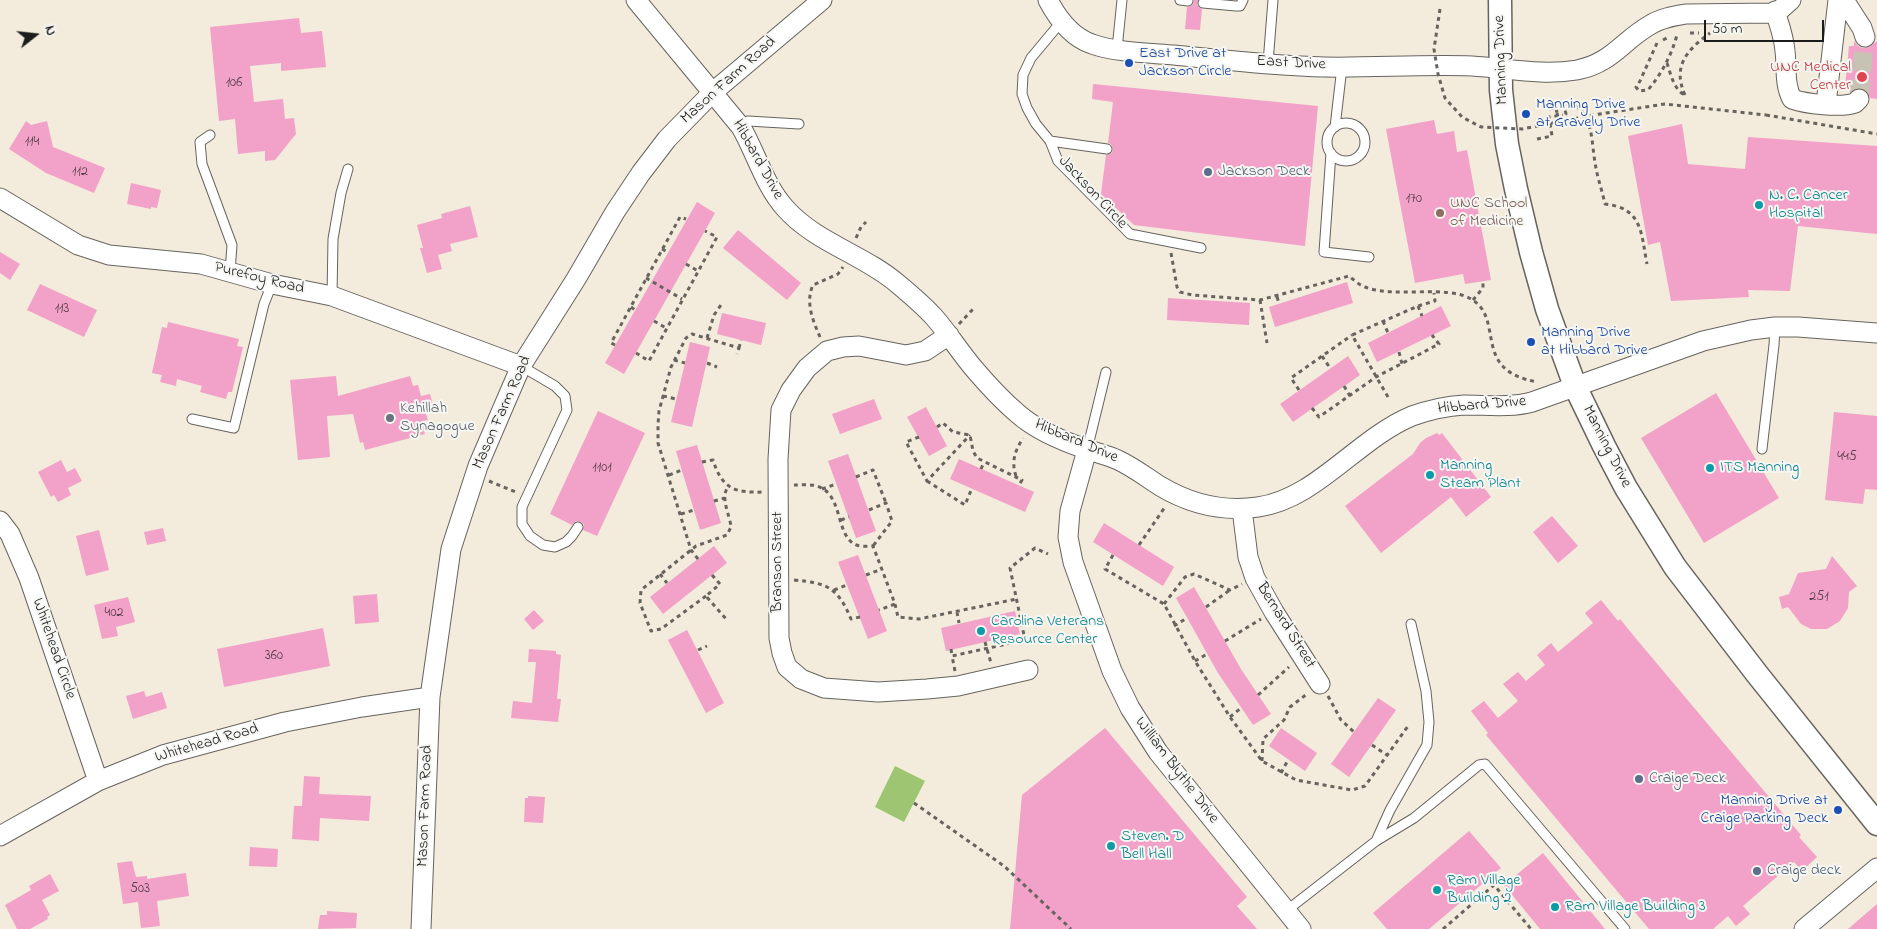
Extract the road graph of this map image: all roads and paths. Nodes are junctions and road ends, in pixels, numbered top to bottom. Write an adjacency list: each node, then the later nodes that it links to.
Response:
1 (636, 0): 28 (street, Hibbard Drive)
2 (822, 0): 28 (street, Mason Farm Road)
3 (1048, 0): 14 (street)
4 (1122, 0): 23 (lane)
5 (1243, 0): 11 (lane)
6 (1273, 0): 25 (lane)
7 (1500, 0): 27 (street, Manning Drive)
8 (1791, 0): 13 (street)
9 (1838, 0): 31 (street)
10 (1844, 0): 20 (street)
11 (1203, 3)
12 (1440, 9): 33 (path, bridge)
13 (1776, 11): 27 (street, East Drive); 31 (street)
14 (1061, 22): 23 (street, East Drive); 39 (lane, Jackson Circle)
15 (1690, 33): 16 (path)
16 (1699, 33)
17 (1710, 33): 24 (path)
18 (1677, 35): 24 (path)
19 (1669, 37): 21 (path)
20 (1865, 37)
21 (1663, 40)
22 (1657, 43): 24 (path)
23 (1116, 49): 25 (street, East Drive)
24 (1667, 62)
25 (1268, 64): 26 (street, East Drive)
26 (1342, 67): 27 (street, East Drive); 35 (lane)
27 (1500, 68): 109 (street, Manning Drive)
28 (713, 92): 85 (street, Hibbard Drive); 102 (street, Mason Farm Road)
29 (1859, 99): 31 (street)
30 (1544, 104): 48 (path)
31 (1826, 104)
32 (748, 121): 34 (lane)
33 (1559, 121): 36 (path, bridge); 38 (path, bridge)
34 (799, 124)
35 (1335, 127): 41 (lane); 41 (lane)
36 (1877, 134)
37 (210, 135): 58 (lane)
38 (1537, 139)
39 (1050, 141): 40 (lane, Jackson Circle); 50 (lane, Jackson Circle)
40 (1107, 149)
41 (1331, 153): 54 (lane)
42 (348, 168): 66 (lane)
43 (0, 198): 58 (street, Purefoy Road)
44 (686, 220): 52 (path)
45 (866, 222): 46 (path)
46 (861, 226)
47 (705, 231): 57 (path)
48 (1642, 238): 49 (path); 56 (path)
49 (1647, 238)
50 (1170, 242): 51 (lane, Jackson Circle); 69 (path)
51 (1201, 248)
52 (662, 249): 53 (path); 60 (path)
53 (668, 252)
54 (1369, 257)
55 (686, 264): 57 (path)
56 (1647, 264)
57 (698, 271): 68 (path)
58 (230, 272): 62 (street, Purefoy Road)
59 (838, 274): 93 (path)
60 (646, 278): 68 (path); 74 (path)
61 (1483, 281): 70 (path)
62 (272, 284): 66 (street, Purefoy Road); 116 (lane)
63 (1308, 287): 64 (path); 65 (path); 67 (path)
64 (1434, 293): 70 (path); 73 (path)
65 (1310, 294)
66 (332, 296): 102 (street, Purefoy Road)
67 (1277, 297): 69 (path); 71 (path)
68 (683, 299): 82 (path)
69 (1260, 300): 90 (path)
70 (1473, 300): 107 (path)
71 (1279, 303)
72 (721, 305): 88 (path)
73 (1418, 306): 77 (path); 79 (path)
74 (630, 307): 76 (path); 91 (path)
75 (974, 308): 80 (path)
76 (635, 310)
77 (1422, 316)
78 (654, 321): 82 (path)
79 (1383, 321): 83 (path); 86 (path)
80 (962, 322)
81 (1775, 326): 84 (street, Hibbard Drive); 109 (street, Hibbard Drive); 121 (lane)
82 (666, 328): 95 (path)
83 (1388, 332)
84 (1877, 334)
85 (949, 335): 93 (street, Branson Street); 117 (street, Hibbard Drive)
86 (1352, 335): 97 (path); 106 (path)
87 (1432, 335): 101 (path)
88 (707, 338): 92 (path); 98 (path)
89 (741, 340): 92 (path)
90 (1267, 343)
91 (615, 345)
92 (739, 348): 96 (path)
93 (827, 351): 135 (street, Branson Street)
94 (1399, 352): 101 (path)
95 (636, 353)
96 (737, 354)
97 (1322, 356): 104 (path); 110 (path)
98 (674, 360): 99 (path); 111 (path)
99 (685, 363)
100 (707, 363): 103 (path)
101 (1402, 364): 106 (path)
102 (521, 366): 139 (lane); 193 (street, Mason Farm Road)
103 (717, 368)
104 (1330, 368)
105 (1106, 372): 122 (lane)
106 (1376, 377): 112 (path); 113 (path)
107 (1538, 382)
108 (1344, 386): 112 (path)
109 (1575, 386): 143 (street, Hibbard Drive); 205 (street, Manning Drive)
110 (1300, 390)
111 (663, 396): 114 (path); 127 (path)
112 (1350, 396): 115 (path)
113 (1388, 397)
114 (676, 400)
115 (1312, 408)
116 (192, 419)
117 (1031, 423): 122 (street, Hibbard Drive); 129 (path)
118 (937, 427): 119 (path)
119 (970, 435): 124 (path); 131 (path)
120 (918, 437): 131 (path)
121 (1762, 449)
122 (1087, 450): 138 (street, Hibbard Drive); 209 (street, William Blythe Drive)
123 (702, 462): 133 (path)
124 (984, 462): 125 (path); 129 (path)
125 (981, 469)
126 (682, 470): 127 (path)
127 (669, 475): 146 (path)
128 (856, 477): 142 (path)
129 (1016, 477): 134 (path)
130 (488, 480): 139 (path)
131 (927, 481): 136 (path)
132 (836, 484): 137 (path)
133 (729, 486): 135 (path); 140 (path)
134 (1019, 486)
135 (778, 488): 137 (path); 162 (street, Branson Street)
136 (972, 488)
137 (821, 489): 148 (path)
138 (1173, 493): 143 (street, Hibbard Drive); 151 (path)
139 (526, 497): 150 (lane)
140 (725, 498): 141 (path); 153 (path)
141 (714, 501)
142 (886, 503): 145 (path); 152 (path)
143 (1242, 509): 161 (street, Bernard Street)
144 (694, 510): 146 (path)
145 (869, 510)
146 (681, 514): 153 (path)
147 (848, 517): 148 (path)
148 (841, 520): 152 (path)
149 (0, 521): 203 (street, Whitehead Circle)
150 (578, 527)
151 (1139, 545)
152 (873, 546): 157 (path)
153 (691, 550): 156 (path); 158 (path)
154 (1048, 554): 168 (path)
155 (1114, 555): 170 (path)
156 (698, 559)
157 (882, 569): 160 (path); 169 (path)
158 (660, 574): 163 (path); 167 (path)
159 (712, 575): 167 (path)
160 (866, 575)
161 (1255, 578): 166 (path); 174 (street, Bernard Street)
162 (778, 579): 165 (path); 191 (street, Branson Street)
163 (667, 583)
164 (847, 585): 165 (path)
165 (834, 590): 175 (path)
166 (1230, 590): 170 (path); 171 (path)
167 (706, 596): 177 (path)
168 (1016, 599): 173 (path); 187 (path)
169 (895, 604): 172 (path); 173 (path)
170 (1164, 604): 180 (path)
171 (1206, 608)
172 (879, 610)
173 (957, 612): 178 (path)
174 (1274, 612): 181 (path); 186 (street, Bernard Street)
175 (860, 617)
176 (1187, 618): 180 (path)
177 (727, 620)
178 (959, 624)
179 (1411, 624): 207 (lane)
180 (1174, 626): 188 (path)
181 (1225, 641)
182 (706, 646): 184 (path)
183 (951, 649): 187 (path)
184 (698, 650)
185 (1207, 654): 188 (path)
186 (1302, 655): 190 (street, Bernard Street); 192 (path)
187 (952, 656): 191 (path)
188 (1195, 661): 195 (path)
189 (1028, 670): 191 (street, Branson Street)
190 (1320, 684): 197 (path); 201 (path)
191 (958, 686)
192 (1258, 695)
193 (430, 697): 203 (street, Whitehead Road); 210 (street, Mason Farm Road)
194 (1241, 708): 195 (path)
195 (1230, 717): 201 (path)
196 (1408, 726): 199 (path)
197 (1354, 732)
198 (1372, 745): 199 (path)
199 (1387, 755): 202 (path)
200 (1288, 760): 202 (path)
201 (1262, 761): 202 (path)
202 (1281, 773)
203 (98, 781): 206 (street, Whitehead Road)
204 (914, 803): 211 (path)
205 (1877, 824)
206 (0, 836)
207 (1376, 841): 209 (lane); 215 (lane)
208 (1877, 868): 216 (street)
209 (1286, 912): 212 (street, William Blythe Drive)
210 (421, 929)
211 (1071, 929)
212 (1300, 929)
213 (1443, 929): 214 (path)
214 (1531, 929)
215 (1625, 929)
216 (1804, 929)

